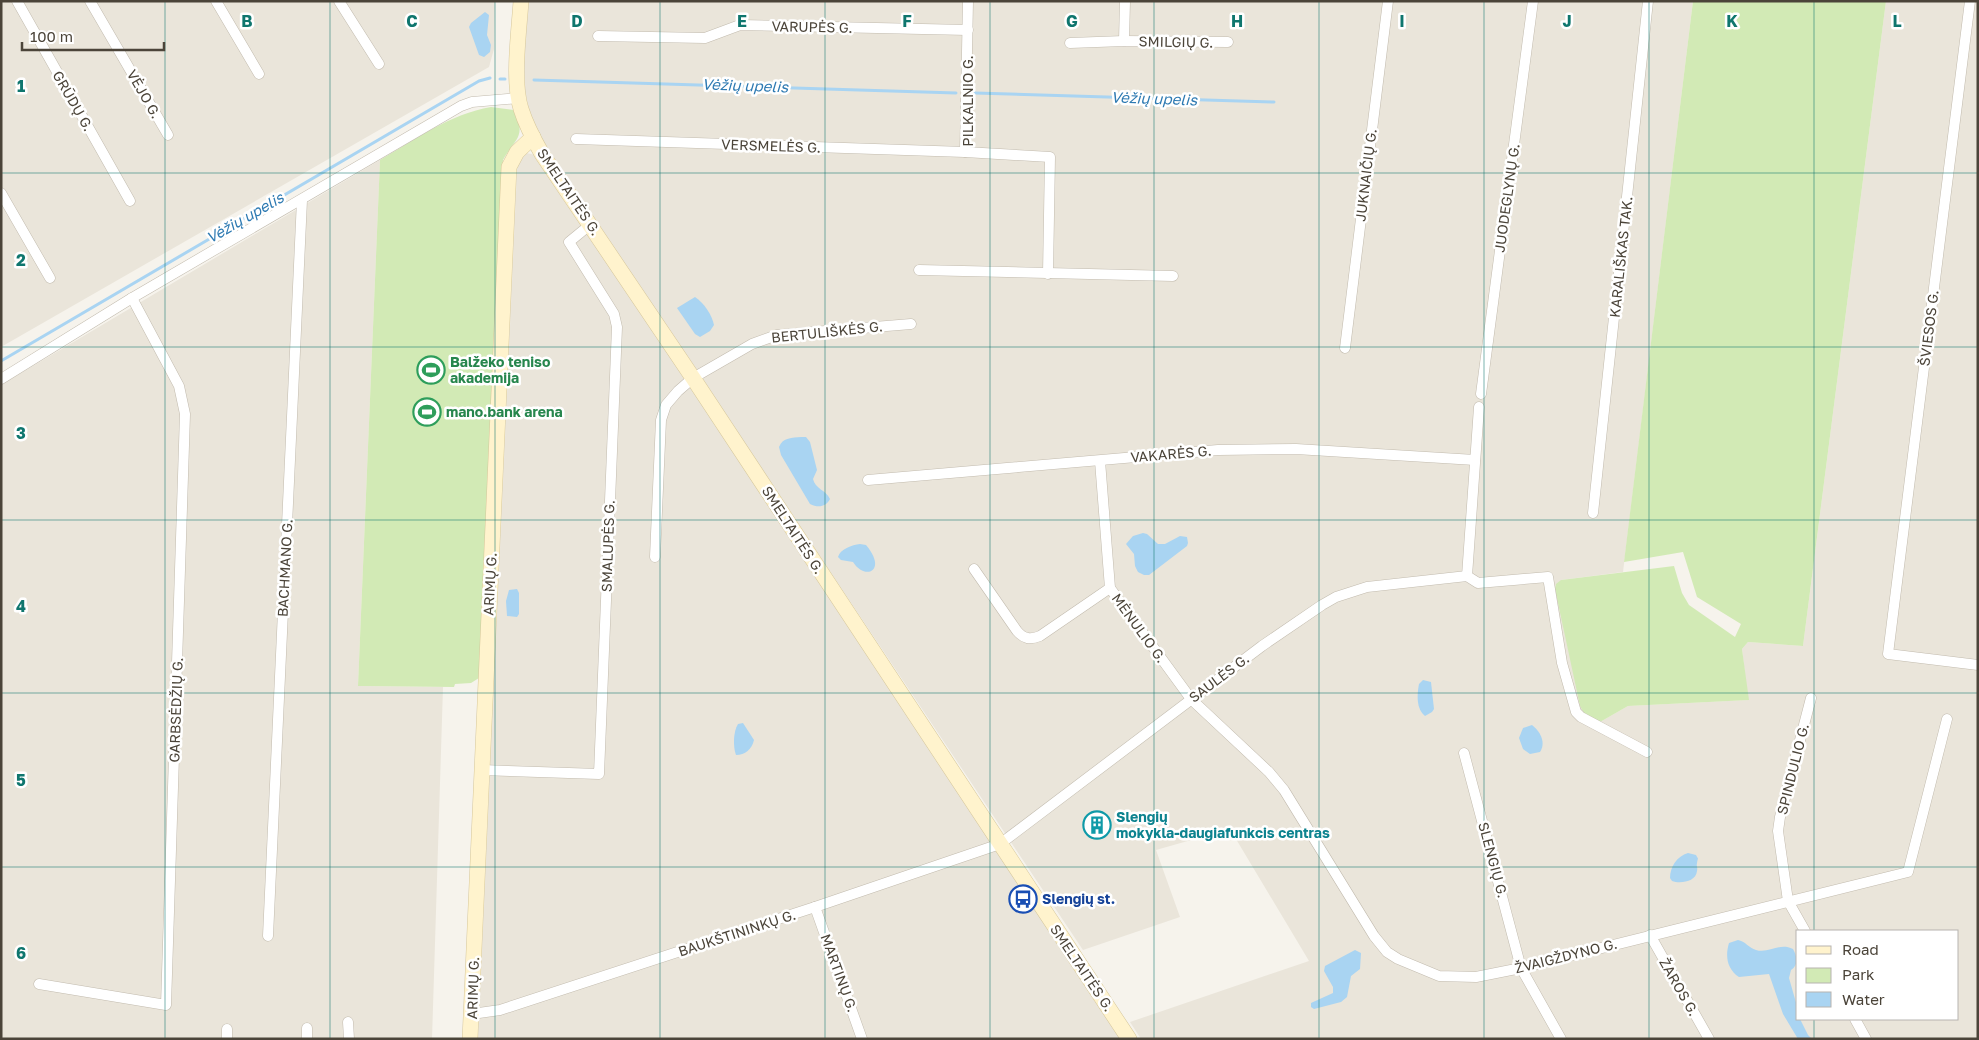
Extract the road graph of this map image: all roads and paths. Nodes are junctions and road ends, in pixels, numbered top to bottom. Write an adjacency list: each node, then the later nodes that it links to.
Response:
1 (17, 1): 26 (street, GRŪDŲ G.)
2 (90, 1): 20 (street, VĖJO G.)
3 (216, 1): 18 (street)
4 (339, 1): 17 (street)
5 (521, 1): 19 (main road, SMELTAITĖS G.)
6 (968, 1): 12 (street, PILKALNIO G.)
7 (1125, 1): 14 (street, SMILGIŲ G.)
8 (1388, 1): 34 (street, JUKNAIČIŲ G.)
9 (1533, 1): 37 (street, JUODEGLYNŲ G.)
10 (1648, 1): 42 (street, KARALIŠKAS TAK.)
11 (1970, 1): 47 (street, ŠVIESOS G.)
12 (968, 30): 13 (street, VARUPĖS G.); 23 (street, PILKALNIO G.)
13 (598, 36)
14 (1124, 41): 15 (street, SMILGIŲ G.); 16 (street, SMILGIŲ G.)
15 (1228, 42)
16 (1070, 43)
17 (379, 64)
18 (259, 74)
19 (518, 98): 21 (main road, SMELTAITĖS G.); 25 (street)
20 (168, 135)
21 (533, 137): 27 (main road, SMELTAITĖS G.); 53 (main road, ARIMŲ G.)
22 (576, 140): 23 (street, VERSMELĖS G.)
23 (966, 152): 29 (street, PILKALNIO G.)
24 (1, 193): 31 (street)
25 (302, 200): 32 (street); 59 (street, BACHMANO G.)
26 (130, 201)
27 (591, 224): 35 (main road, SMELTAITĖS G.); 53 (street, SMALUPĖS G.)
28 (919, 270): 29 (street)
29 (1048, 274): 30 (street)
30 (1173, 276)
31 (50, 278)
32 (132, 298): 36 (street); 61 (street, GARBSĖDŽIŲ G.)
33 (911, 324): 35 (street, BERTULIŠKĖS G.)
34 (1345, 348)
35 (694, 378): 43 (street); 54 (main road, SMELTAITĖS G.)
36 (1, 379)
37 (1481, 394)
38 (1479, 407): 39 (street)
39 (1475, 460): 40 (street, VAKARĖS G.); 45 (street)
40 (1100, 461): 41 (street, VAKARĖS G.); 46 (street, MĖNULIO G.)
41 (868, 480)
42 (1593, 512)
43 (656, 557)
44 (974, 569): 46 (street)
45 (1467, 576): 49 (street, SAULĖS G.); 51 (street)
46 (1110, 588): 49 (street, MĖNULIO G.)
47 (1978, 666)
48 (1811, 698): 55 (street, SPINDULIO G.)
49 (1191, 699): 54 (street, SAULĖS G.); 60 (street, ŽVAIGŽDYNO G.)
50 (1947, 719): 55 (street, ŽVAIGŽDYNO G.)
51 (1647, 752)
52 (1464, 753): 60 (street, SLENGIŲ G.)
53 (481, 770): 62 (main road, ARIMŲ G.)
54 (1000, 844): 56 (street, BAUKŠTININKŲ G.); 68 (main road, SMELTAITĖS G.)
55 (1788, 901): 57 (street); 58 (street, ŽVAIGŽDYNO G.)
56 (815, 907): 62 (street, BAUKŠTININKŲ G.); 67 (street, MARTINŲ G.)
57 (1804, 930)
58 (1650, 935): 60 (street, ŽVAIGŽDYNO G.); 70 (street, ŽAROS G.)
59 (268, 936)
60 (1521, 968): 69 (street, SLENGIŲ G.)
61 (38, 984)
62 (472, 1014): 66 (main road, ARIMŲ G.)
63 (1856, 1020): 71 (street)
64 (348, 1022): 65 (street)
65 (349, 1039)
66 (470, 1039)
67 (862, 1039)
68 (1129, 1039)
69 (1561, 1039)
70 (1709, 1039)
71 (1866, 1039)

